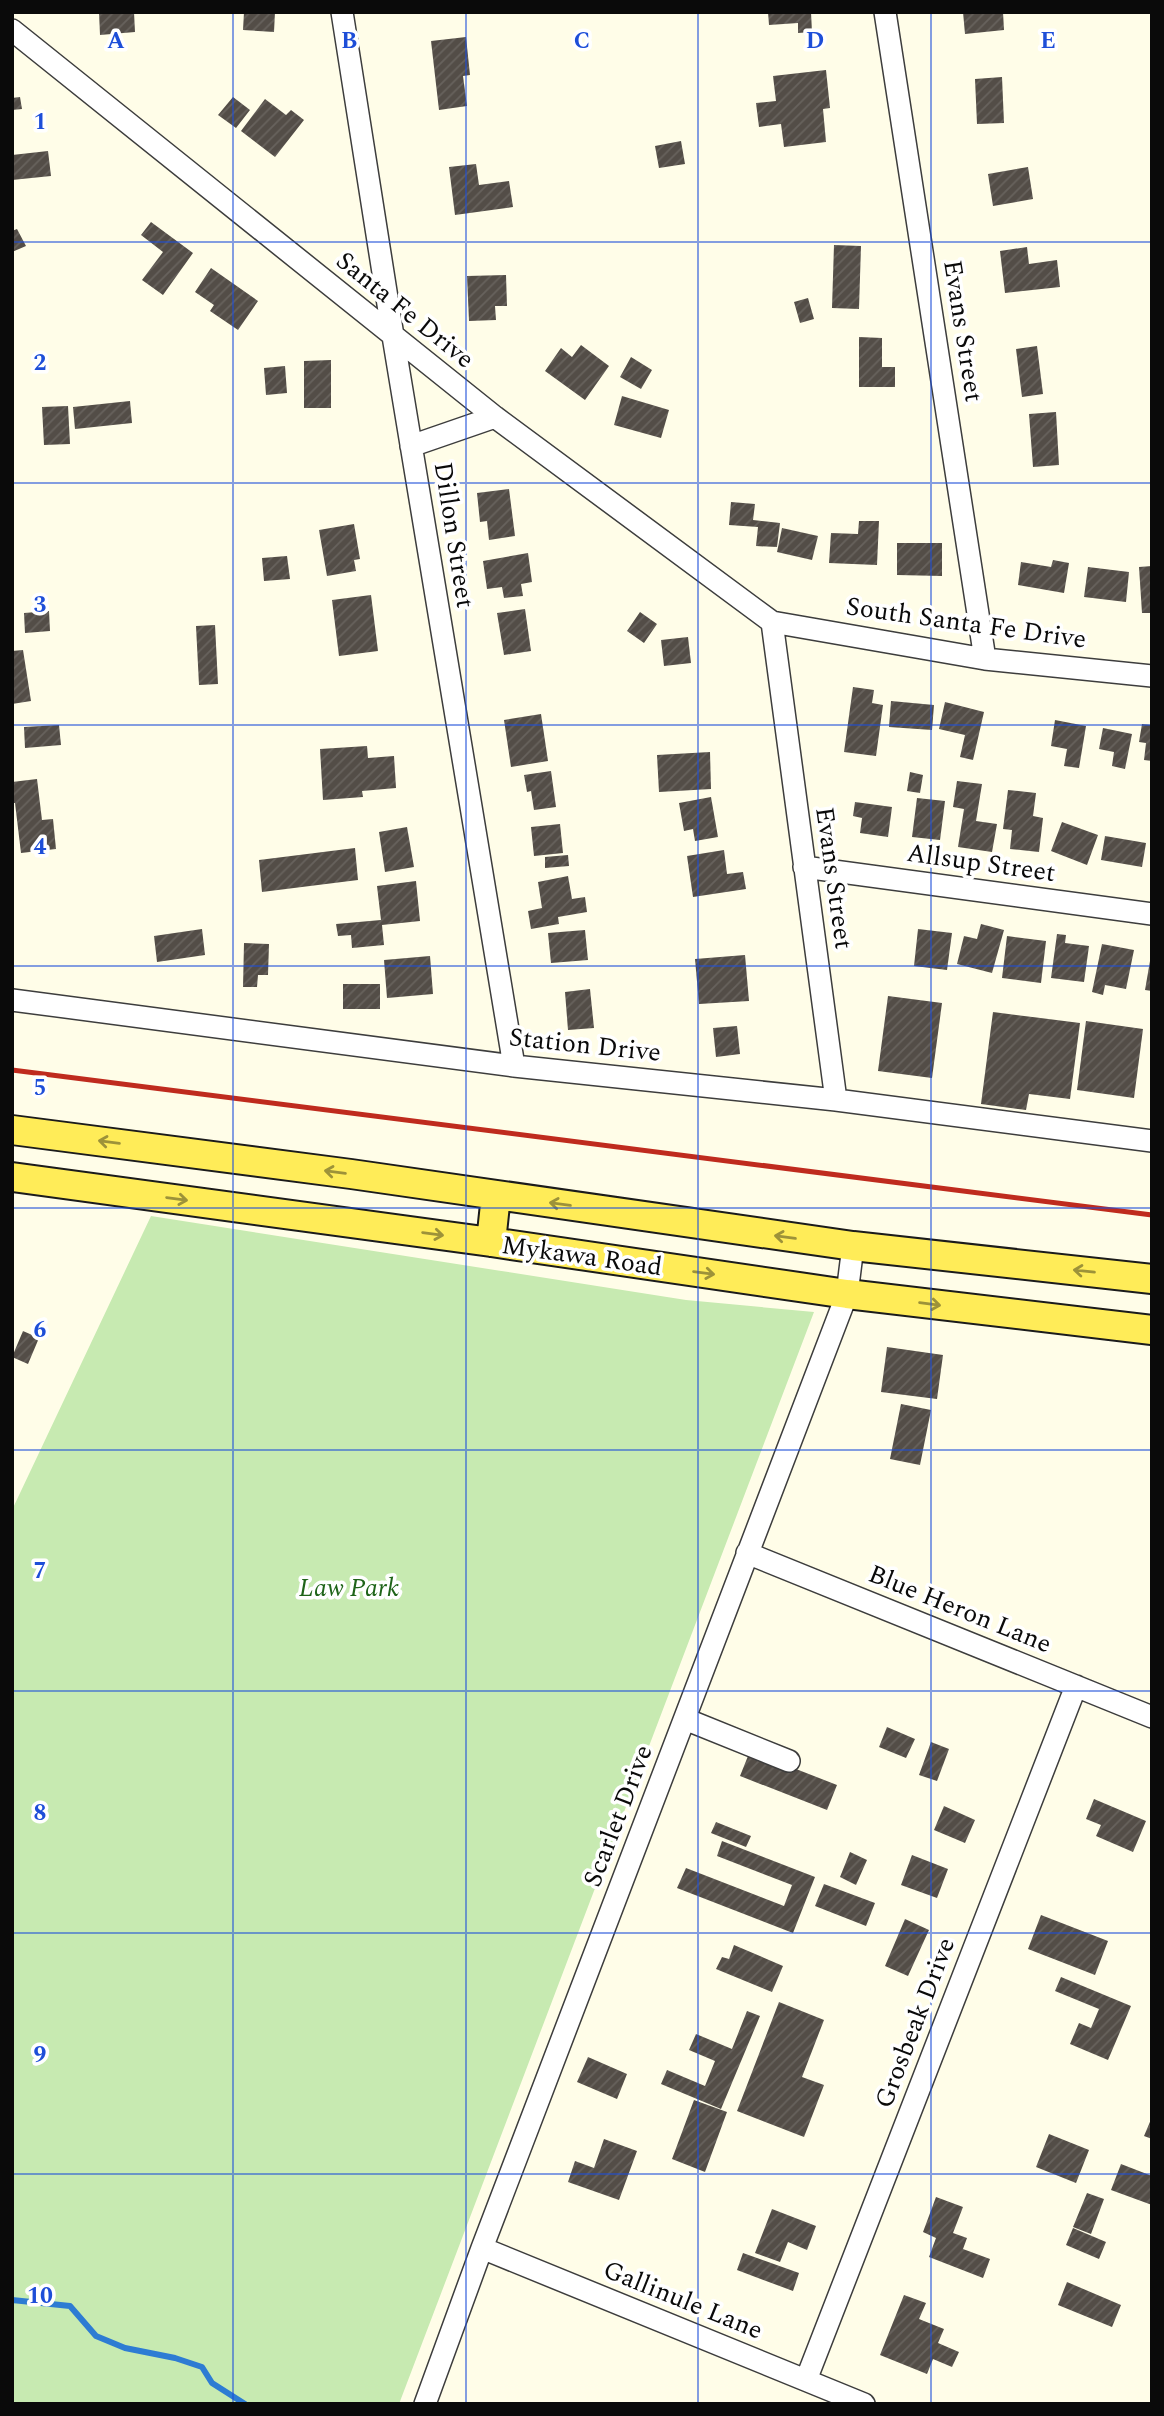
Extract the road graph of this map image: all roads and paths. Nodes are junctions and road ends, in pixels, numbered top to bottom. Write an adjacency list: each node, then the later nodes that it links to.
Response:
1 (342, 12): 4 (street, Dillon Street)
2 (885, 12): 8 (street, Evans Street)
3 (12, 30): 4 (street, Santa Fe Drive)
4 (393, 335): 5 (street, Santa Fe Drive); 6 (street, Dillon Street)
5 (495, 417): 6 (street); 7 (street, Santa Fe Drive)
6 (411, 446): 13 (street, Dillon Street)
7 (772, 622): 8 (street, South Santa Fe Drive); 10 (street, Evans Street)
8 (985, 659): 9 (street, South Santa Fe Drive)
9 (1152, 676)
10 (804, 867): 11 (street, Allsup Street); 14 (street, Evans Street)
11 (1152, 914)
12 (12, 1000): 13 (street, Station Drive)
13 (514, 1066): 14 (street, Station Drive)
14 (836, 1100): 16 (street, Station Drive)
15 (12, 1130): 18 (main road, Mykawa Road, one-way to 15)
16 (1152, 1140)
17 (12, 1177): 19 (main road, Mykawa Road, one-way to 19)
18 (496, 1195): 19 (main road); 20 (main road, Mykawa Road, one-way to 18)
19 (491, 1242): 22 (main road, Mykawa Road, one-way to 22)
20 (853, 1246): 21 (main road, Mykawa Road, one-way to 20); 22 (street, Scarlet Drive)
21 (1152, 1279)
22 (847, 1294): 23 (main road, Mykawa Road, one-way to 23); 24 (street, Scarlet Drive)
23 (1152, 1330)
24 (747, 1553): 25 (street, Blue Heron Lane); 27 (street, Scarlet Drive)
25 (1076, 1686): 26 (street, Blue Heron Lane); 30 (street, Grosbeak Drive)
26 (1152, 1717)
27 (685, 1719): 28 (street); 29 (street, Scarlet Drive)
28 (789, 1761)
29 (482, 2248): 30 (street, Gallinule Lane); 31 (street, Scarlet Drive)
30 (806, 2380): 32 (street, Gallinule Lane)
31 (425, 2404)
32 (864, 2404)

